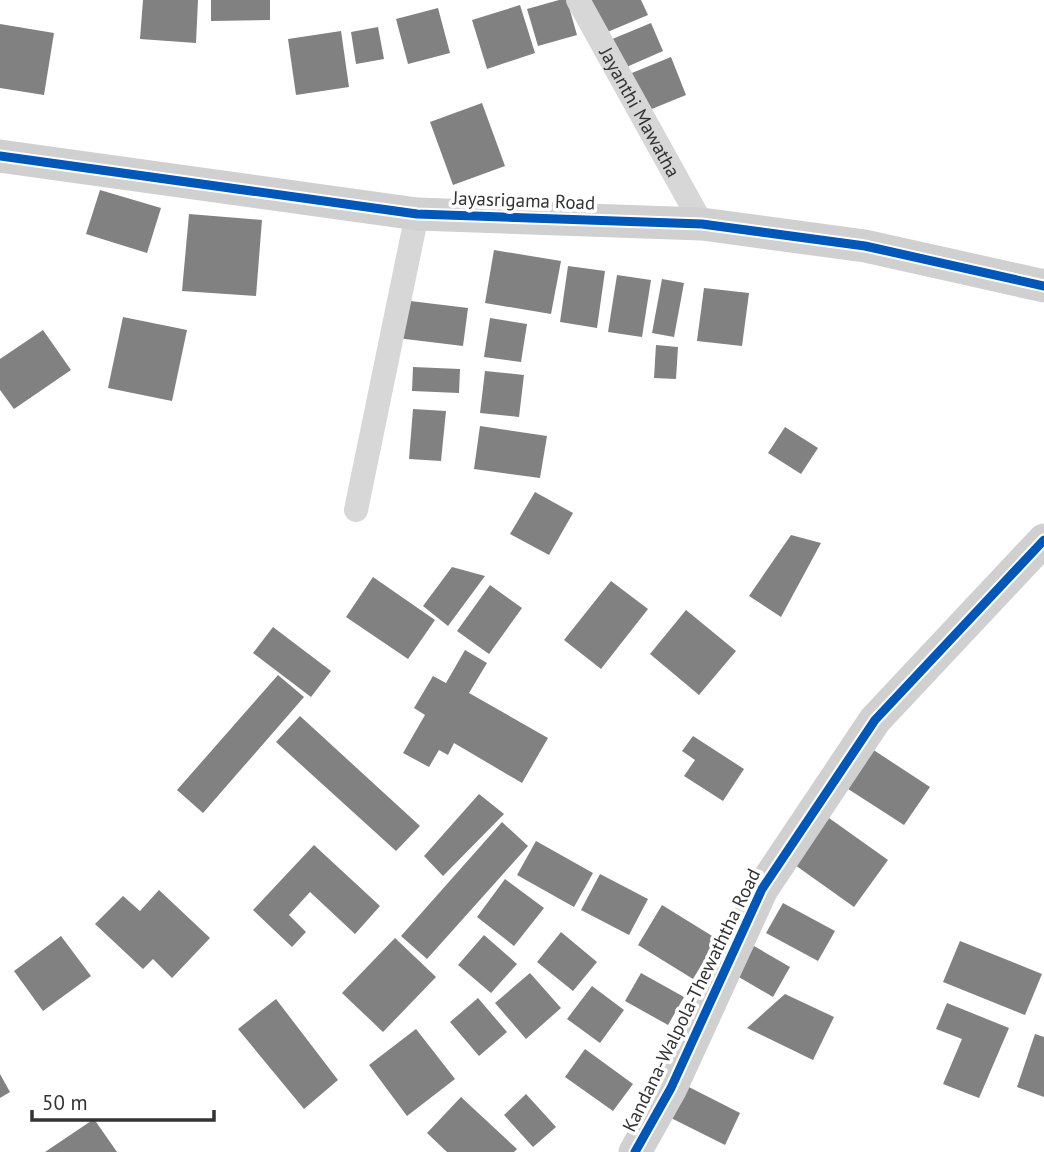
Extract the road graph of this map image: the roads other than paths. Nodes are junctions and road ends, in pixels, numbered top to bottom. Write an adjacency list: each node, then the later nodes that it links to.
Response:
1 (578, 0): 4 (street, Jayanthi Mawatha)
2 (0, 156): 3 (street, Jayasrigama Road)
3 (417, 214): 4 (street, Jayasrigama Road); 6 (street)
4 (702, 224): 5 (street, Jayasrigama Road)
5 (1044, 286)
6 (356, 510)
7 (1044, 540): 8 (street, Kandana-Walpola-Thewaththa Road)
8 (635, 1152)

